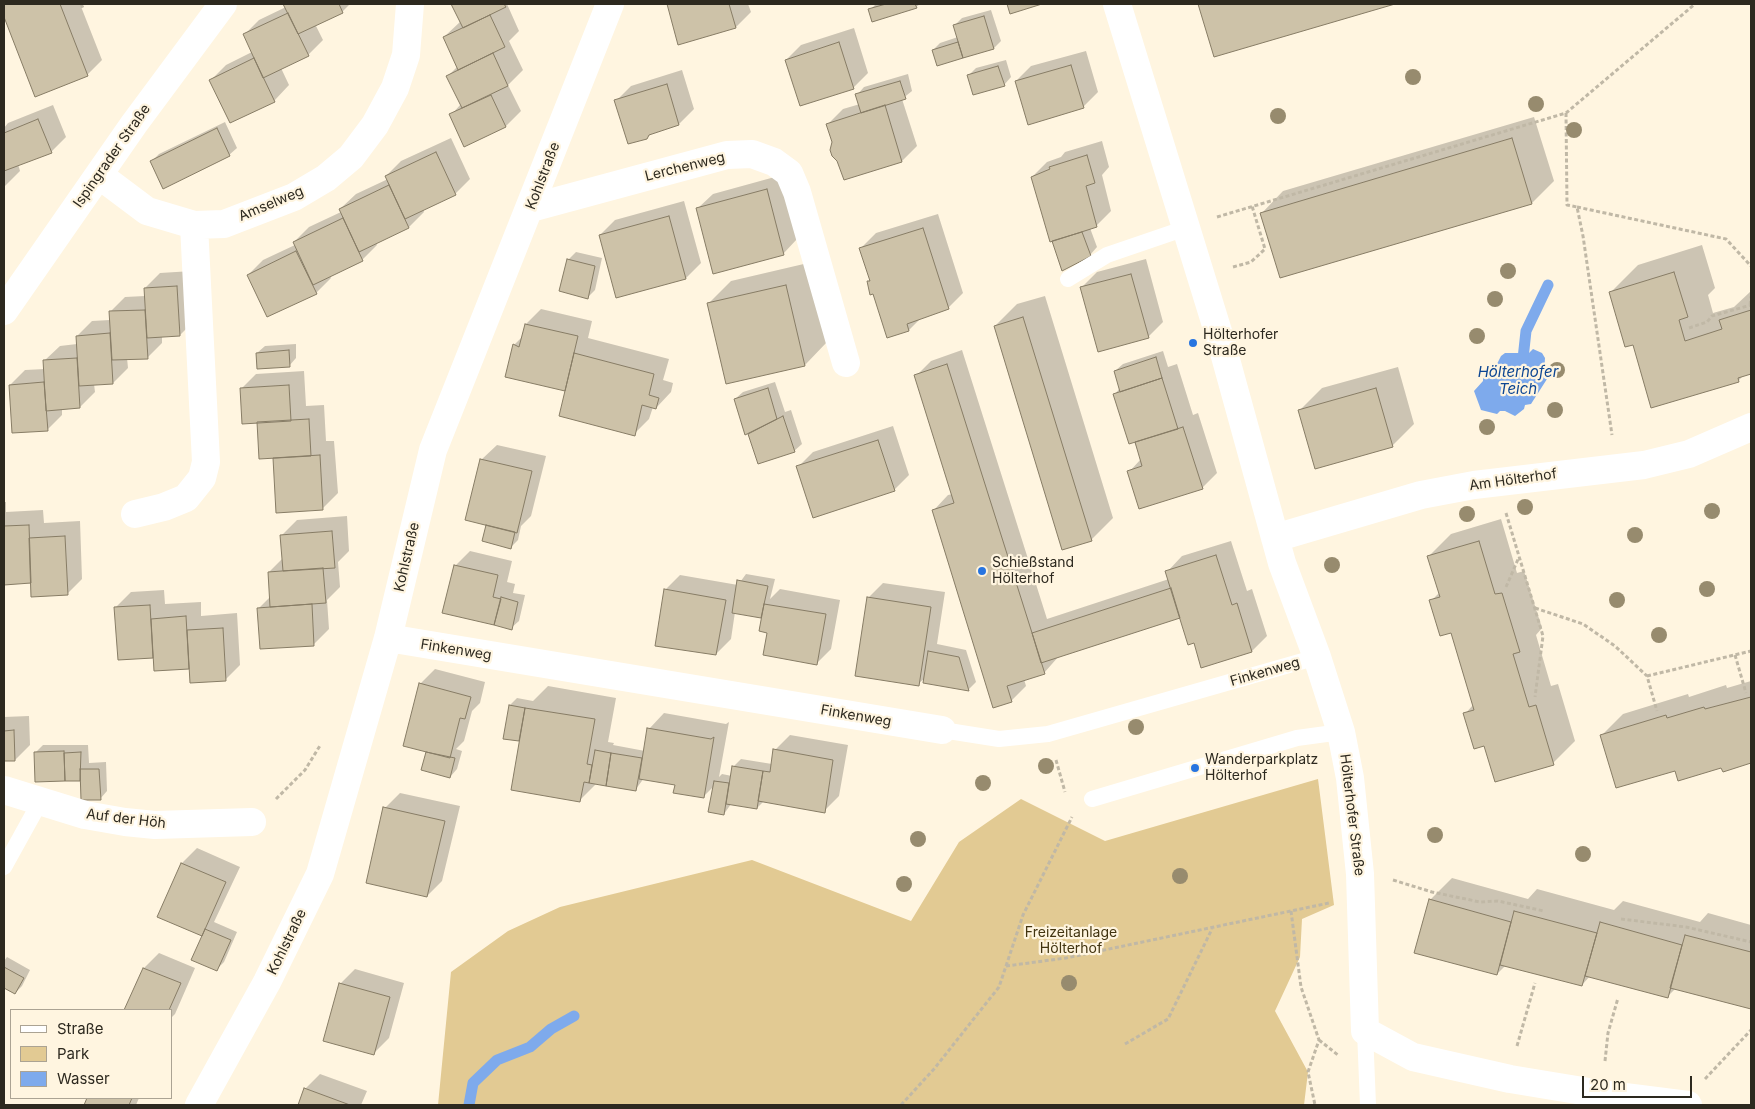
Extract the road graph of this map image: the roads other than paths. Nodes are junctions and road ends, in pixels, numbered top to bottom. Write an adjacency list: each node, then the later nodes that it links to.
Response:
1 (223, 4): 5 (street, Ispingrader Straße)
2 (410, 4): 7 (street, Amselweg)
3 (610, 4): 6 (street, Kohlstraße)
4 (1117, 4): 8 (street, Hölterhofer Straße)
5 (99, 175): 7 (street, Amselweg); 10 (street, Ispingrader Straße)
6 (530, 208): 11 (street, Lerchenweg); 15 (street, Kohlstraße)
7 (194, 225): 13 (street)
8 (1186, 228): 9 (lane); 14 (street, Hölterhofer Straße)
9 (1068, 279)
10 (4, 310)
11 (846, 363)
12 (1751, 427): 14 (street, Am Hölterhof)
13 (135, 514)
14 (1275, 538): 16 (street, Hölterhofer Straße)
15 (388, 638): 17 (street, Finkenweg); 26 (street, Kohlstraße)
16 (1317, 656): 17 (lane, Finkenweg); 18 (street, Hölterhofer Straße)
17 (942, 730)
18 (1341, 732): 20 (lane); 24 (street, Hölterhofer Straße)
19 (4, 790): 21 (street, Auf der Höh)
20 (1092, 799)
21 (40, 802): 22 (street, Auf der Höh); 23 (lane)
22 (252, 822)
23 (4, 867)
24 (1366, 1031): 25 (street); 27 (lane, Hölterhofer Straße)
25 (1694, 1094)
26 (199, 1105)
27 (1368, 1105)

